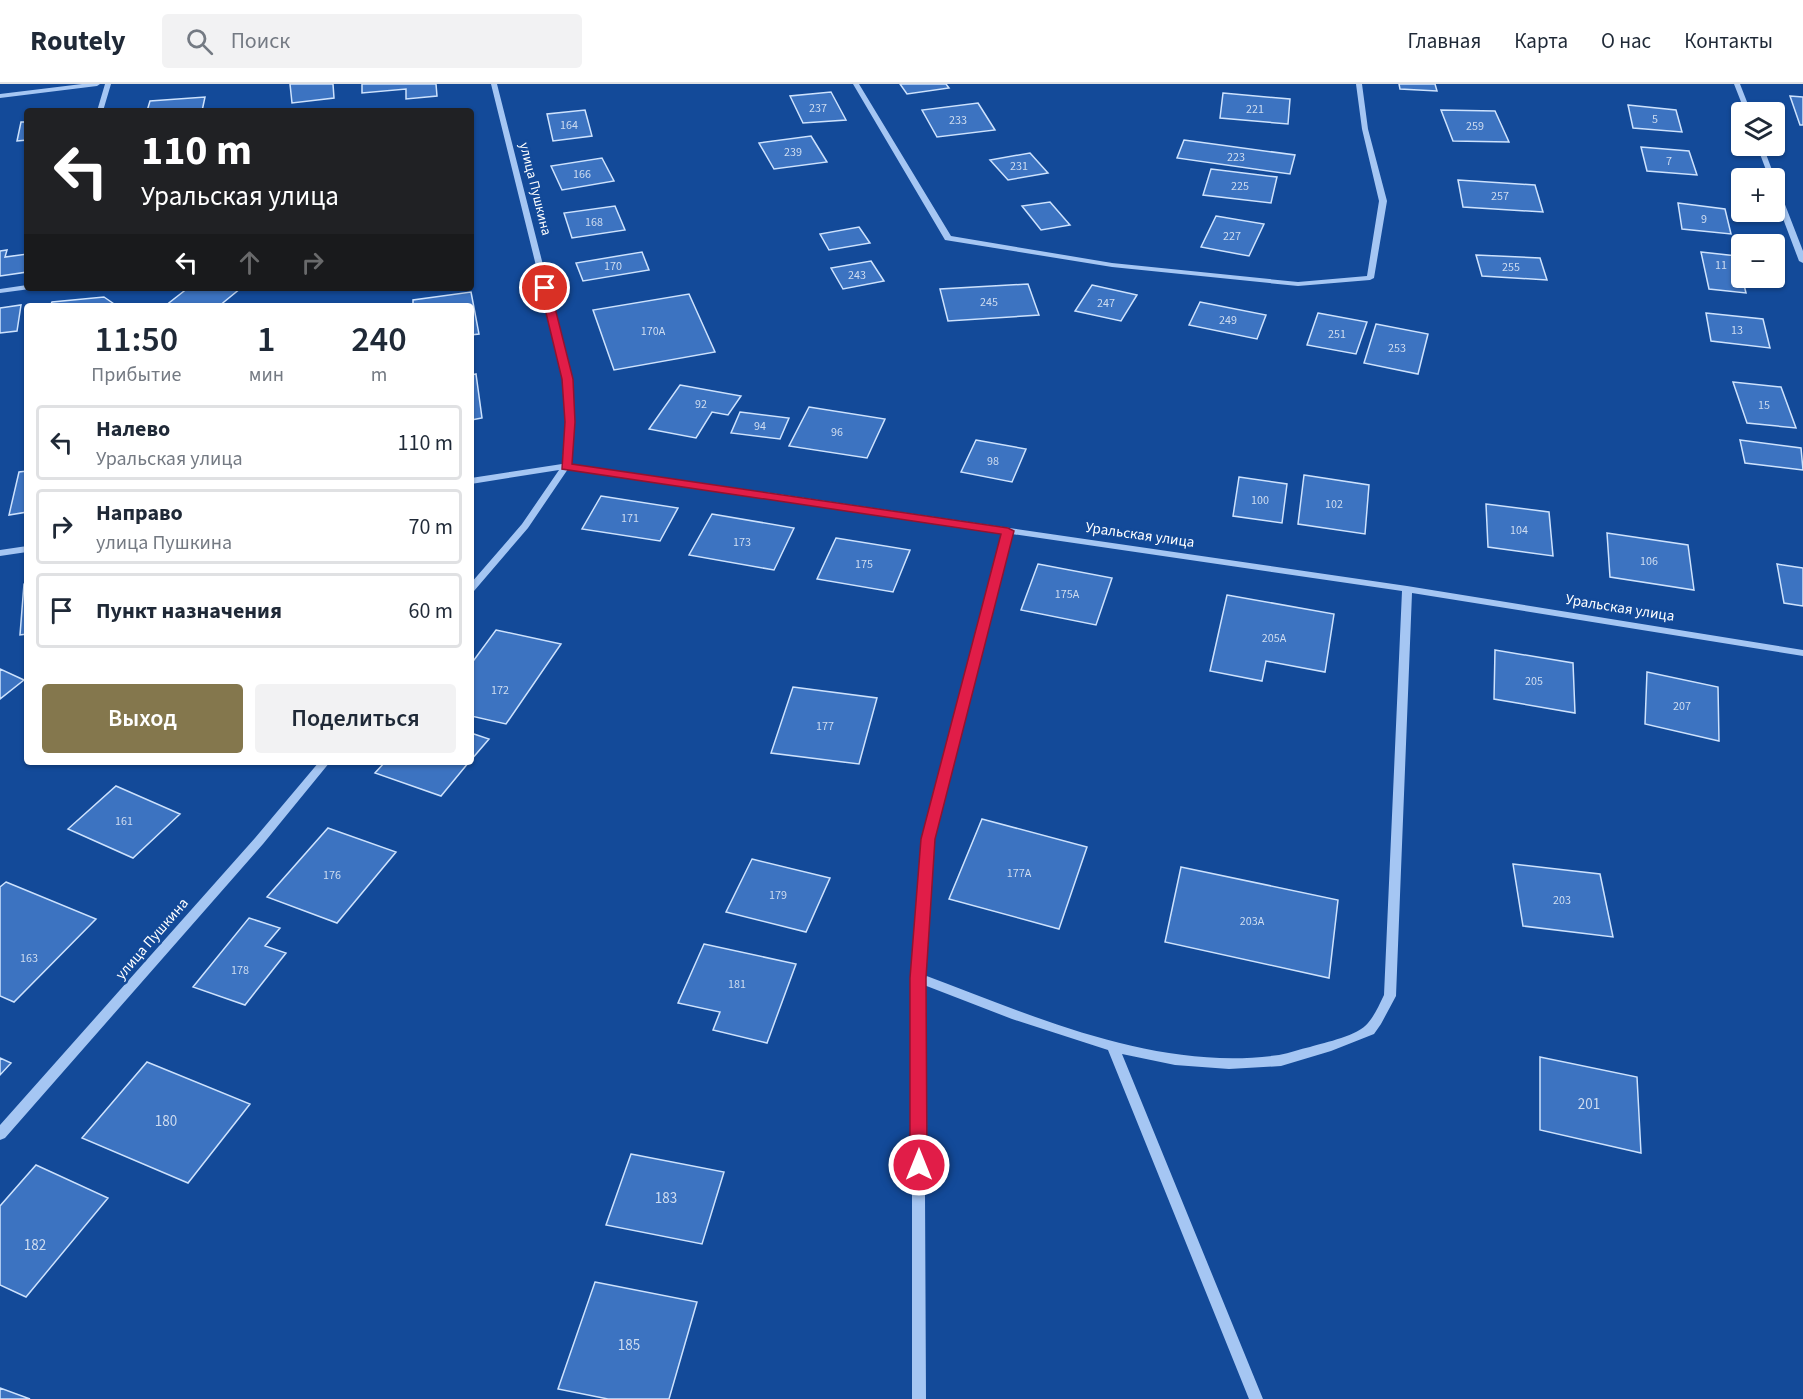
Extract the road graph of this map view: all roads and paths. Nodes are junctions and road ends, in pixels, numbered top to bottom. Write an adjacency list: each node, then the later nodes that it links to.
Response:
1 (97, 84): 7 (street)
2 (108, 84): 9 (street)
3 (494, 84): 14 (street, улица Пушкина)
4 (856, 84): 5 (street)
5 (1359, 84)
6 (1737, 84): 8 (street)
7 (0, 96)
8 (1744, 102)
9 (101, 108)
10 (1785, 213): 11 (street)
11 (1803, 261)
12 (24, 287): 13 (street)
13 (0, 291)
14 (566, 466): 15 (street, Уральская улица); 16 (street, Уральская улица); 19 (street, улица Пушкина)
15 (474, 481)
16 (1008, 531): 20 (street, Уральская улица); 23 (street)
17 (24, 549): 18 (street)
18 (0, 553)
19 (474, 586)
20 (1407, 589): 21 (street, Уральская улица); 24 (street)
21 (1803, 653)
22 (323, 765): 25 (street, улица Пушкина)
23 (918, 978): 24 (street); 26 (street)
24 (1113, 1048): 27 (street)
25 (0, 1134)
26 (919, 1399)
27 (1256, 1399)

